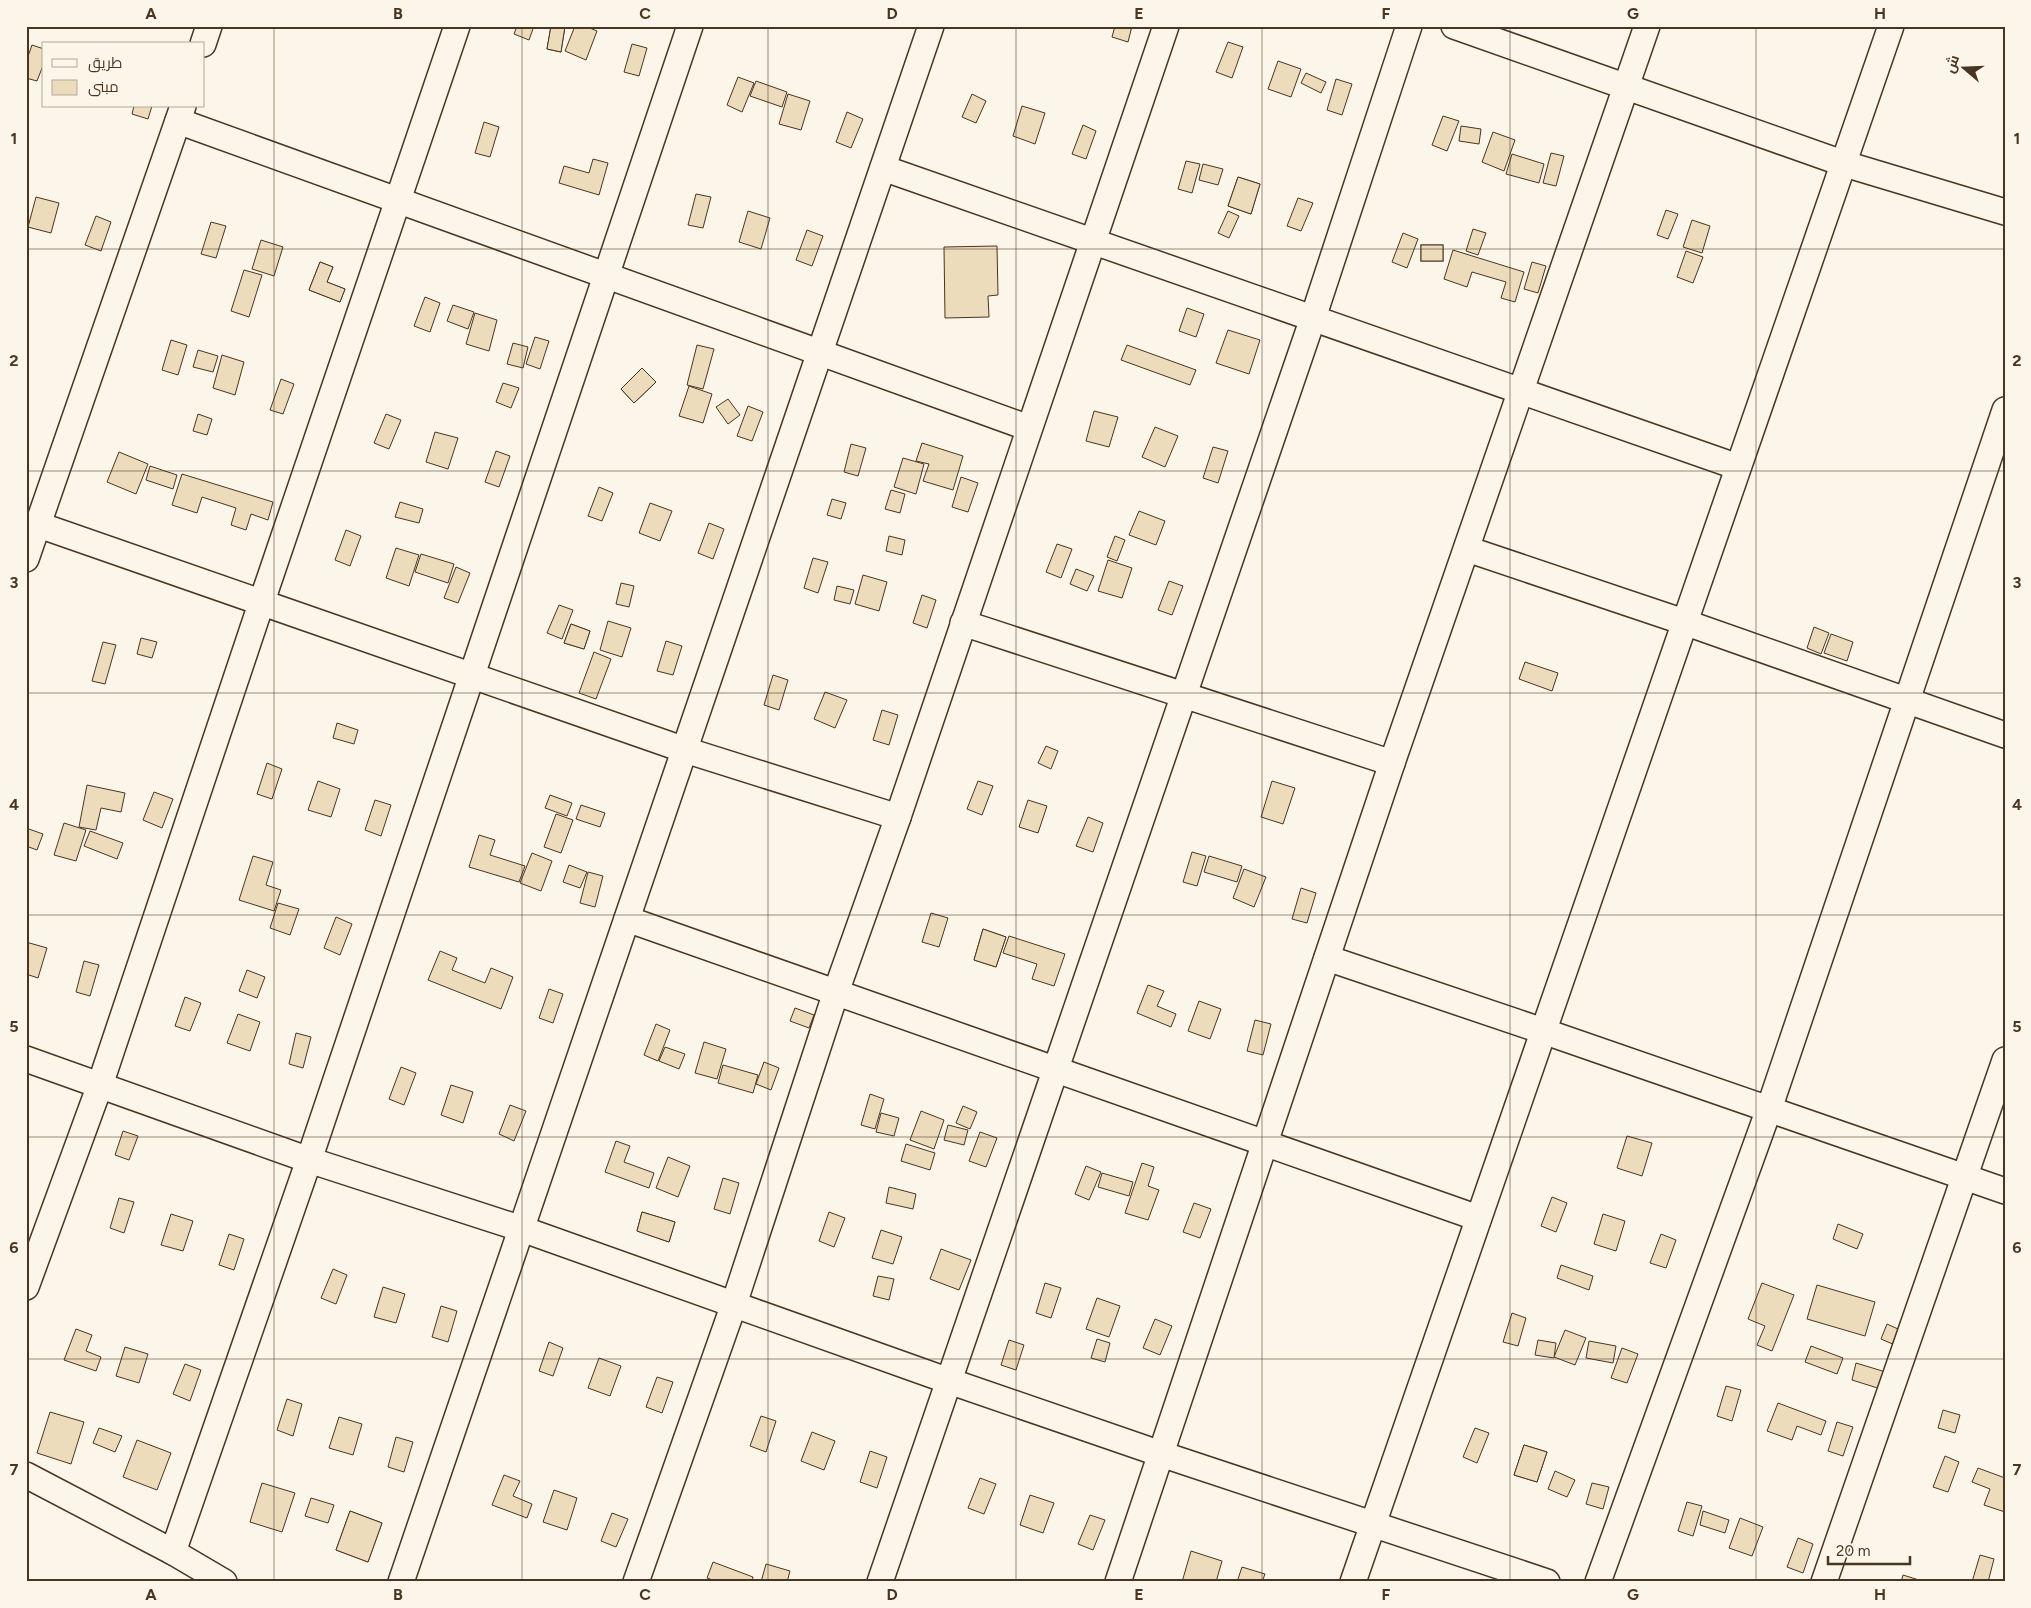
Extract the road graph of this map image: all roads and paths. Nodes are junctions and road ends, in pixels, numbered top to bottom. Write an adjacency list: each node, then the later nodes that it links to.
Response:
1 (209, 26): 10 (street)
2 (457, 26): 15 (street)
3 (690, 26): 18 (street)
4 (931, 26): 14 (street)
5 (1166, 26): 17 (street)
6 (1409, 26): 19 (street)
7 (1454, 26): 11 (street)
8 (1647, 26): 11 (street)
9 (1891, 26): 13 (street)
10 (204, 42)
11 (1627, 88): 13 (street); 21 (street)
12 (181, 114): 15 (street); 25 (street)
13 (1845, 164): 16 (street); 24 (street)
14 (883, 168): 17 (street); 20 (street)
15 (398, 201): 18 (street); 28 (street)
16 (2005, 212)
17 (1093, 241): 19 (street); 23 (street)
18 (606, 275): 20 (street); 31 (street)
19 (1313, 318): 21 (street); 32 (street)
20 (820, 353): 23 (street); 35 (street)
21 (1521, 391): 24 (street); 26 (street)
22 (2005, 410): 33 (street)
23 (1029, 428): 30 (street)
24 (1738, 467): 29 (street)
25 (39, 525): 27 (street); 28 (street)
26 (1467, 549): 29 (street); 36 (street)
27 (26, 559)
28 (262, 601): 31 (street); 45 (street)
29 (1684, 622): 33 (street); 41 (street)
30 (963, 623): 32 (street); 37 (street)
31 (471, 676): 35 (street); 48 (street)
32 (1184, 695): 36 (street); 44 (street)
33 (1907, 700): 34 (street); 46 (street)
34 (2005, 735)
35 (685, 750): 37 (street); 38 (street)
36 (1392, 763): 39 (street)
37 (898, 817): 40 (street)
38 (628, 919): 40 (street); 52 (street)
39 (1327, 958): 41 (street); 47 (street)
40 (836, 992): 44 (street); 54 (street)
41 (1543, 1031): 46 (street); 51 (street)
42 (26, 1059): 45 (street)
43 (2005, 1060): 49 (street)
44 (1056, 1069): 47 (street); 55 (street)
45 (100, 1085): 48 (street); 53 (street)
46 (1769, 1110): 49 (street); 67 (street)
47 (1264, 1142): 51 (street); 56 (street)
48 (309, 1160): 52 (street); 59 (street)
49 (1964, 1177): 50 (street); 68 (street)
50 (2005, 1191)
51 (1478, 1218): 58 (street)
52 (522, 1229): 54 (street); 61 (street)
53 (26, 1287)
54 (734, 1304): 55 (street); 62 (street)
55 (949, 1381): 56 (street); 63 (street)
56 (1161, 1454): 58 (street); 64 (street)
57 (26, 1475): 59 (street)
58 (1372, 1525): 65 (street); 66 (street)
59 (173, 1552): 60 (street)
60 (224, 1582)
61 (401, 1582)
62 (636, 1582)
63 (880, 1582)
64 (1118, 1582)
65 (1353, 1582)
66 (1547, 1582)
67 (1598, 1582)
68 (1824, 1582)

